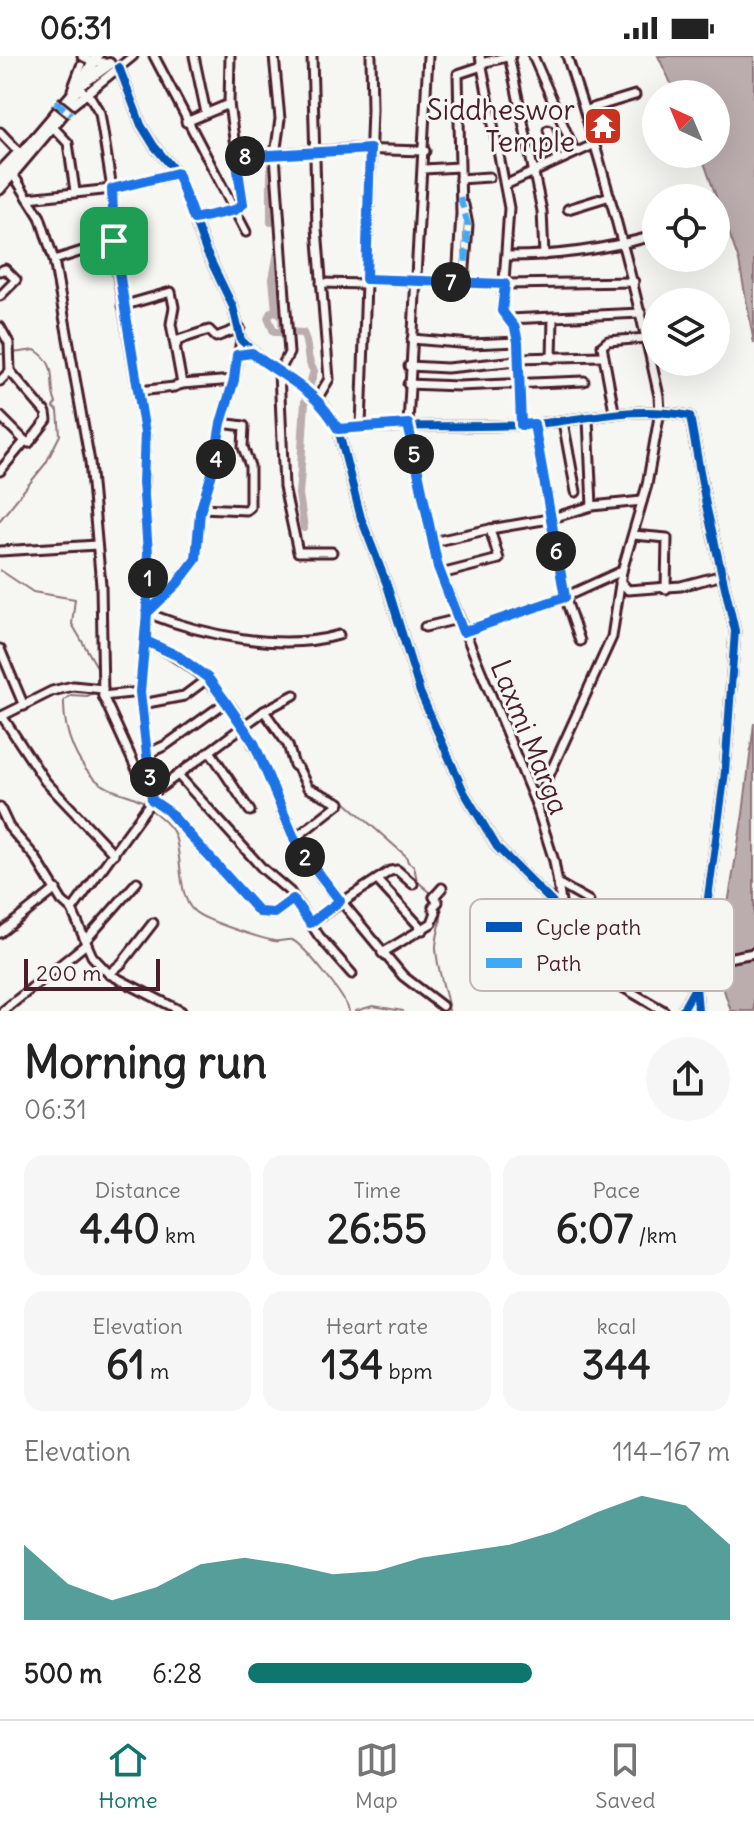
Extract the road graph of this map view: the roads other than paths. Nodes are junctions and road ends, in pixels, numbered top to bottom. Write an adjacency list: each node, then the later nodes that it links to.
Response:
1 (133, 56): 12 (street)
2 (154, 56): 21 (street)
3 (194, 56): 19 (street)
4 (230, 56): 17 (street)
5 (274, 56): 31 (street)
6 (312, 56): 28 (street)
7 (371, 56): 26 (street)
8 (428, 56): 29 (street, Laxmi Marga)
9 (510, 56): 13 (street); 37 (street)
10 (533, 56): 30 (street)
11 (567, 56): 18 (street)
12 (98, 62): 14 (highway); 14 (highway); 38 (street)
13 (481, 62): 34 (street); 43 (street)
14 (78, 90): 22 (highway); 27 (street); 44 (street)
15 (635, 95): 18 (street)
16 (55, 101): 20 (street, bridge)
17 (229, 104): 19 (street); 32 (street)
18 (586, 110): 25 (street)
19 (206, 113): 21 (street)
20 (71, 114)
21 (186, 122): 50 (street)
22 (52, 126): 39 (street); 42 (highway); 46 (street)
23 (548, 130): 33 (street)
24 (0, 132): 27 (street)
25 (595, 144): 30 (street); 47 (street)
26 (370, 149): 28 (street); 29 (street); 61 (street)
27 (18, 151): 36 (street)
28 (315, 151): 31 (street); 64 (street)
29 (425, 151): 35 (street, Laxmi Marga)
30 (575, 152): 33 (street)
31 (275, 155): 32 (street); 86 (street)
32 (236, 157): 50 (street)
33 (557, 160): 37 (street)
34 (459, 167): 35 (street); 41 (street)
35 (424, 169): 60 (street, Laxmi Marga)
36 (0, 171)
37 (534, 171): 43 (street); 56 (street)
38 (177, 173): 44 (street); 51 (street)
39 (14, 176): 45 (street); 48 (street)
40 (489, 177): 41 (street)
41 (460, 179): 62 (street)
42 (0, 180)
43 (505, 185): 57 (street)
44 (112, 189): 46 (street); 54 (street)
45 (0, 190)
46 (75, 191): 48 (street)
47 (610, 196): 49 (street); 55 (street)
48 (28, 198): 58 (street)
49 (568, 209)
50 (235, 210): 51 (street); 52 (street)
51 (194, 219): 73 (street)
52 (246, 232)
53 (642, 239): 55 (street)
54 (114, 241): 58 (street); 67 (street)
55 (624, 244): 56 (street); 63 (street)
56 (544, 255): 57 (street)
57 (508, 256): 65 (street)
58 (54, 260): 117 (street)
59 (0, 271): 66 (street)
60 (415, 280): 61 (street); 62 (street); 75 (street, Laxmi Marga)
61 (366, 281): 64 (street); 105 (street)
62 (461, 282): 65 (street)
63 (634, 282): 65 (street); 68 (street)
64 (321, 283): 95 (street)
65 (505, 284): 71 (street)
66 (0, 296)
67 (122, 306): 78 (street); 94 (street)
68 (641, 313): 69 (street); 70 (street)
69 (642, 317)
70 (553, 318): 71 (street); 82 (street)
71 (509, 319): 77 (street)
72 (0, 327): 85 (street)
73 (240, 328): 76 (street); 78 (street)
74 (642, 338): 81 (street)
75 (412, 339): 77 (street); 84 (street, Laxmi Marga)
76 (241, 340): 79 (street); 80 (street)
77 (518, 342): 83 (street)
78 (175, 349): 91 (street)
79 (252, 353): 80 (street); 86 (street)
80 (237, 355): 88 (street)
81 (602, 356): 82 (street); 96 (street)
82 (552, 358): 83 (street)
83 (517, 359): 84 (street); 93 (street)
84 (409, 366): 92 (street, Laxmi Marga)
85 (10, 371): 89 (street); 107 (street)
86 (279, 372): 95 (street); 119 (street)
87 (654, 376): 97 (street)
88 (234, 380): 91 (street); 101 (street)
89 (0, 381)
90 (584, 381): 93 (street)
91 (182, 384): 94 (street)
92 (408, 384): 93 (street); 102 (street, Laxmi Marga)
93 (519, 384): 104 (street)
94 (139, 391): 126 (street)
95 (317, 399): 106 (street)
96 (614, 411): 97 (street); 98 (street)
97 (660, 411): 110 (street); 122 (street)
98 (588, 419): 99 (street); 111 (street)
99 (563, 422): 103 (street); 109 (street)
100 (2, 423): 107 (street)
101 (221, 423): 112 (street); 112 (street)
102 (408, 424): 104 (street); 105 (street); 116 (street, Laxmi Marga)
103 (534, 424): 104 (street); 113 (street)
104 (521, 425)
105 (361, 427): 106 (street)
106 (338, 429): 161 (street)
107 (25, 441): 108 (street)
108 (0, 471)
109 (576, 492)
110 (642, 501): 111 (street); 115 (street)
111 (592, 506): 113 (street)
112 (201, 508): 126 (street)
113 (549, 519): 114 (street); 125 (street)
114 (490, 529): 116 (street); 121 (street)
115 (633, 535): 120 (street); 124 (street)
116 (433, 542): 121 (street, Laxmi Marga)
117 (97, 545): 118 (street); 135 (street)
118 (0, 551)
119 (332, 552)
120 (622, 571): 123 (street); 125 (street)
121 (441, 574): 127 (street, Laxmi Marga)
122 (723, 575): 124 (street); 164 (street)
123 (620, 581): 124 (street); 149 (street)
124 (666, 589)
125 (565, 597): 129 (street); 132 (street)
126 (147, 613): 130 (street); 131 (street)
127 (458, 619): 128 (street); 129 (street, Laxmi Marga)
128 (425, 627)
129 (463, 632): 149 (street, Laxmi Marga)
130 (339, 635)
131 (146, 641): 134 (street); 136 (street)
132 (580, 641)
133 (0, 649): 140 (street)
134 (208, 678): 138 (street); 139 (street)
135 (103, 692): 136 (street); 140 (street); 147 (street)
136 (140, 692): 139 (street)
137 (294, 695): 141 (street)
138 (226, 702): 143 (street); 145 (street)
139 (142, 704): 145 (street)
140 (24, 706): 142 (street)
141 (264, 711): 143 (street); 152 (street)
142 (1, 717): 153 (street)
143 (243, 726): 144 (street); 152 (street)
144 (210, 751): 146 (street); 151 (street)
145 (149, 753): 147 (street)
146 (179, 776): 148 (street); 160 (street)
147 (150, 777): 148 (street)
148 (152, 797): 153 (street); 160 (street)
149 (536, 804): 157 (street, Laxmi Marga)
150 (0, 808): 159 (street)
151 (250, 811)
152 (294, 839): 165 (street)
153 (114, 854): 166 (street)
154 (377, 880): 156 (street); 165 (street); 169 (street)
155 (137, 882): 171 (street)
156 (413, 884)
157 (559, 884): 162 (street, Laxmi Marga); 163 (street)
158 (442, 888): 169 (street)
159 (56, 889): 166 (street); 170 (street)
160 (293, 899): 168 (street)
161 (548, 899)
162 (561, 899)
163 (585, 899)
164 (707, 899)
165 (340, 901): 168 (street); 172 (street)
166 (72, 910): 171 (street)
167 (153, 923): 175 (street)
168 (310, 923): 176 (street)
169 (423, 930): 172 (street)
170 (0, 933)
171 (85, 943): 175 (street); 181 (street)
172 (382, 953): 180 (street)
173 (754, 953): 174 (street)
174 (734, 957)
175 (109, 974): 182 (street)
176 (352, 974)
177 (629, 991): 183 (street)
178 (693, 991): 184 (street)
179 (696, 991): 185 (street)
180 (442, 1006)
181 (3, 1011)
182 (181, 1011)
183 (664, 1011)
184 (682, 1011)
185 (698, 1011)

